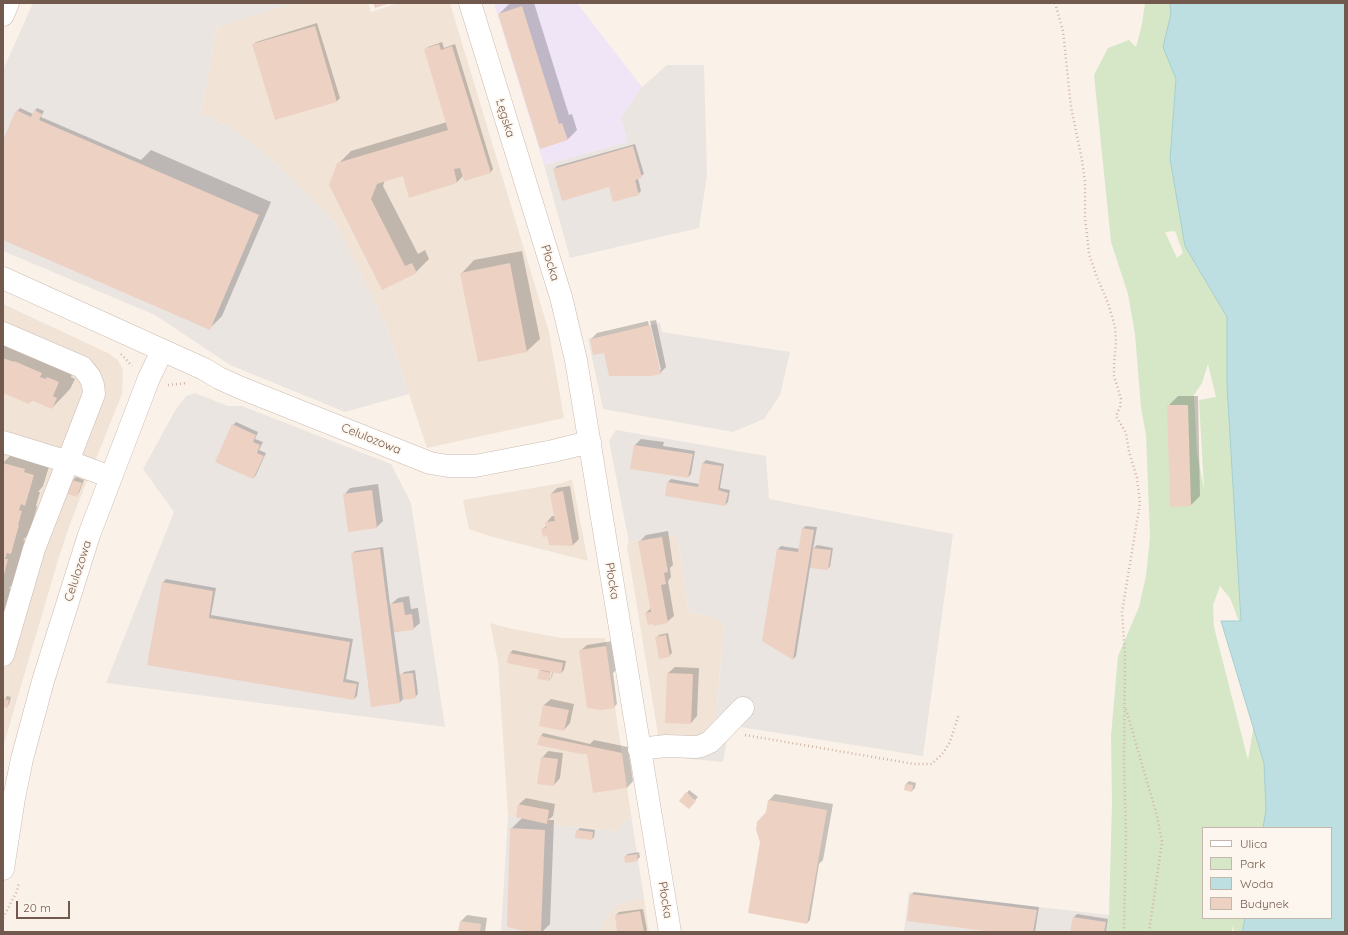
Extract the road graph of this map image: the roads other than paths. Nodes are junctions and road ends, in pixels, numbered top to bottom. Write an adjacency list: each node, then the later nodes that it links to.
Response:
1 (8, 3): 3 (street)
2 (470, 3): 4 (street, Łęgska)
3 (3, 14)
4 (541, 232): 9 (street, Płocka)
5 (3, 278): 7 (street, Celulozowa)
6 (3, 333): 10 (street)
7 (162, 351): 9 (street, Celulozowa); 11 (street, Celulozowa)
8 (3, 442): 10 (street)
9 (590, 442): 14 (street, Płocka)
10 (68, 462): 11 (street); 12 (street)
11 (111, 477): 15 (street, Celulozowa)
12 (3, 655)
13 (743, 708): 14 (street)
14 (639, 749): 17 (street, Płocka)
15 (8, 798): 16 (street, Celulozowa)
16 (12, 873)
17 (670, 932)

